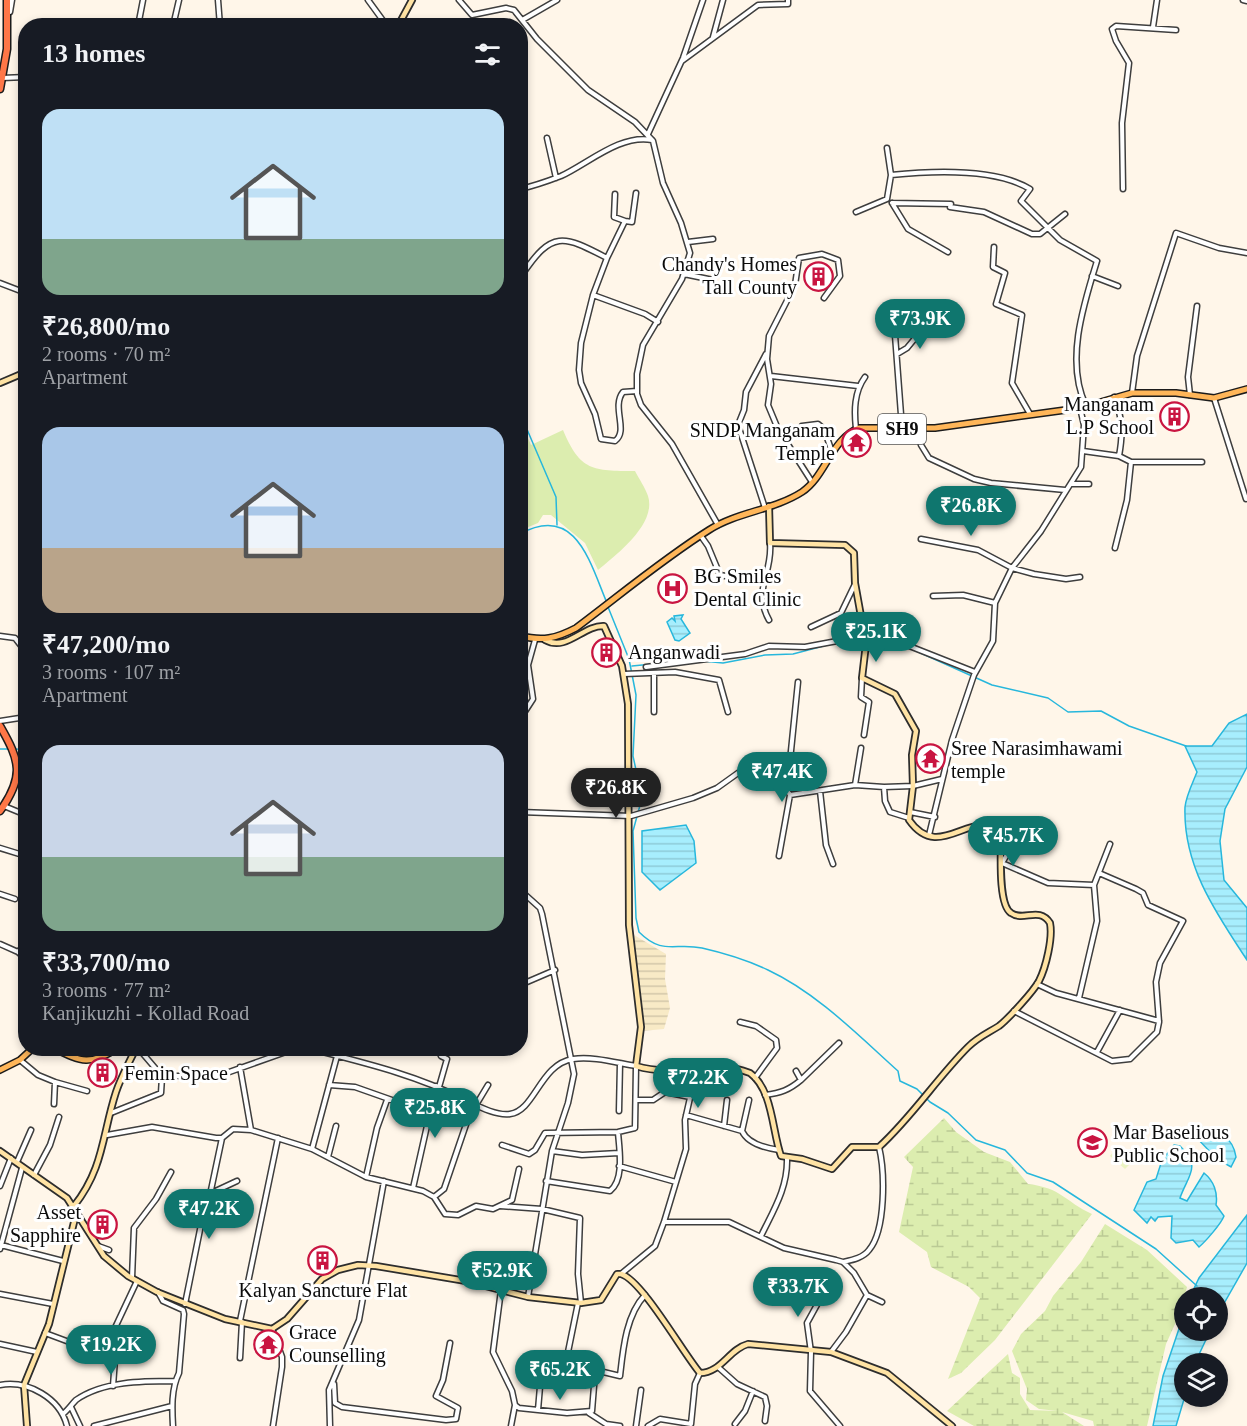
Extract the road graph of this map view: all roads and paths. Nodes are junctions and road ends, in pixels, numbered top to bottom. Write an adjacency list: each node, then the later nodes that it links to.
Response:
1 (7, 0): 21 (highway)
2 (12, 0): 21 (street)
3 (143, 0): 14 (street)
4 (179, 0): 15 (street)
5 (218, 0): 16 (street)
6 (368, 0): 17 (street)
7 (412, 0): 18 (street)
8 (459, 0): 19 (street)
9 (557, 0): 20 (street)
10 (703, 0): 27 (street)
11 (723, 0): 25 (street)
12 (788, 0): 25 (street)
13 (1157, 0): 23 (street)
14 (140, 18)
15 (175, 18)
16 (219, 18)
17 (381, 18)
18 (402, 18)
19 (523, 18)
20 (526, 18)
21 (8, 21): 26 (highway)
22 (528, 25): 31 (street)
23 (1153, 27): 24 (street); 38 (street)
24 (1176, 30)
25 (713, 38): 27 (street)
26 (4, 48): 29 (highway)
27 (681, 62): 31 (street)
28 (18, 77): 29 (street)
29 (2, 78): 30 (highway)
30 (0, 89)
31 (648, 134): 33 (street)
32 (547, 138): 36 (street)
33 (653, 141): 36 (street); 48 (street)
34 (887, 148): 35 (street)
35 (891, 175): 41 (street); 46 (street)
36 (556, 178): 37 (street)
37 (528, 187)
38 (1123, 189)
39 (636, 193): 45 (street)
40 (615, 194): 45 (street)
41 (888, 199): 42 (street); 43 (street)
42 (892, 203): 46 (street); 50 (street)
43 (856, 212)
44 (1065, 214): 46 (street)
45 (625, 221): 52 (street)
46 (1046, 228): 55 (street)
47 (713, 239): 48 (street)
48 (688, 242): 54 (street)
49 (994, 247): 80 (street)
50 (948, 252)
51 (1247, 254): 75 (street)
52 (607, 258): 53 (street); 60 (street)
53 (528, 268)
54 (684, 274): 56 (street); 64 (street)
55 (1092, 276): 58 (street); 79 (street)
56 (712, 280)
57 (0, 283): 59 (street)
58 (1118, 286)
59 (18, 290)
60 (593, 295): 64 (street); 74 (street)
61 (824, 298): 66 (street)
62 (1197, 306): 76 (street)
63 (887, 315): 67 (street)
64 (658, 322): 74 (street)
65 (921, 331): 67 (street)
66 (768, 351): 69 (street); 95 (street)
67 (897, 355): 83 (street)
68 (18, 375): 71 (street)
69 (771, 376): 72 (street); 90 (street)
70 (865, 377): 72 (street)
71 (0, 383)
72 (858, 386): 82 (street)
73 (1247, 389): 78 (main road, SH9)
74 (637, 391): 96 (street)
75 (1132, 393): 76 (main road, SH9); 77 (main road, SH9)
76 (1190, 395): 78 (main road, SH9)
77 (1114, 397): 79 (main road, SH9); 87 (street)
78 (1214, 398): 94 (street)
79 (1083, 407): 80 (main road, SH9); 85 (street)
80 (1030, 414): 84 (main road, SH9)
81 (802, 426): 86 (street)
82 (856, 429): 83 (main road, SH9); 86 (main road, SH9)
83 (902, 429): 84 (main road, SH9)
84 (917, 429): 93 (street)
85 (1083, 451): 87 (street); 91 (street)
86 (832, 452): 90 (main road, SH9)
87 (1119, 456): 88 (street)
88 (1131, 462): 89 (street); 100 (street)
89 (1202, 462)
90 (812, 482): 95 (main road, SH9)
91 (1070, 484): 92 (street); 93 (street)
92 (1089, 484)
93 (1065, 490): 101 (street)
94 (1246, 499)
95 (767, 507): 96 (main road, SH9); 99 (street)
96 (718, 525): 97 (main road, SH9)
97 (700, 536): 103 (street); 113 (main road, SH9)
98 (921, 539): 101 (street)
99 (770, 543): 103 (street); 104 (street)
100 (1115, 548)
101 (1012, 568): 102 (street); 106 (street)
102 (1080, 578)
103 (763, 583): 107 (street)
104 (855, 583): 108 (street); 111 (street)
105 (933, 596): 106 (street)
106 (995, 603): 119 (street)
107 (769, 620)
108 (811, 627)
109 (0, 636): 114 (street)
110 (528, 638): 112 (main road, SH9)
111 (865, 639): 117 (street); 119 (street); 121 (street)
112 (535, 640): 113 (main road, SH9); 116 (street)
113 (545, 640): 120 (street)
114 (18, 642)
115 (528, 665): 123 (street)
116 (528, 665)
117 (646, 667)
118 (654, 673): 120 (street); 124 (street); 125 (street)
119 (975, 673): 132 (street)
120 (624, 674): 142 (street)
121 (862, 678): 129 (street); 134 (street)
122 (798, 682): 137 (street)
123 (528, 707)
124 (654, 712)
125 (728, 712)
126 (18, 718): 127 (street)
127 (0, 721)
128 (0, 726): 131 (highway)
129 (864, 735)
130 (861, 748): 133 (street)
131 (18, 763): 138 (highway)
132 (942, 778): 134 (street); 143 (street)
133 (855, 785): 135 (street); 136 (street)
134 (913, 786): 135 (street); 141 (street)
135 (884, 787): 141 (street)
136 (820, 791): 137 (street); 151 (street)
137 (789, 793): 142 (street); 149 (street)
138 (2, 808): 140 (street)
139 (528, 812): 142 (street)
140 (18, 813)
141 (909, 815): 143 (street); 144 (street)
142 (629, 816): 180 (street)
143 (934, 817): 144 (street)
144 (929, 835): 150 (street)
145 (1018, 836): 150 (street)
146 (1110, 844): 152 (street)
147 (0, 848): 148 (street)
148 (18, 854)
149 (779, 856)
150 (1002, 862): 153 (street); 161 (street)
151 (833, 864)
152 (1099, 873): 153 (street); 166 (street)
153 (1094, 885): 162 (street)
154 (0, 894): 156 (street)
155 (528, 897): 159 (street)
156 (15, 899)
157 (0, 944): 158 (street)
158 (18, 952)
159 (555, 970): 160 (street); 177 (street)
160 (528, 982)
161 (1037, 984): 162 (street); 164 (street)
162 (1079, 998): 163 (street)
163 (1120, 1010): 166 (street); 168 (street)
164 (1013, 1011): 168 (street); 217 (street)
165 (740, 1022): 186 (street)
166 (1160, 1022): 168 (street)
167 (839, 1043): 187 (street)
168 (1096, 1052)
169 (24, 1056): 178 (main road)
170 (70, 1056): 171 (main road)
171 (103, 1056)
172 (133, 1056): 203 (street)
173 (144, 1056): 185 (street)
174 (273, 1056): 181 (street)
175 (336, 1056): 189 (street); 191 (street)
176 (441, 1056): 191 (street)
177 (572, 1059): 179 (street); 200 (street); 212 (street)
178 (20, 1060): 183 (main road); 188 (street)
179 (620, 1064): 180 (street); 202 (street)
180 (636, 1066): 182 (street); 196 (street)
181 (240, 1067): 185 (street); 209 (street)
182 (693, 1069): 186 (street); 194 (street)
183 (0, 1070)
184 (796, 1071): 187 (street)
185 (162, 1076): 203 (street)
186 (755, 1078): 193 (street)
187 (801, 1080): 193 (street)
188 (56, 1082): 192 (street); 199 (street)
189 (329, 1085): 195 (street); 218 (street)
190 (488, 1085): 200 (street)
191 (438, 1087): 200 (street); 201 (street)
192 (87, 1091)
193 (764, 1095): 220 (street)
194 (690, 1097): 196 (street); 204 (street)
195 (387, 1100): 201 (street); 232 (street)
196 (636, 1100): 211 (street)
197 (728, 1100): 207 (street)
198 (749, 1100): 210 (street)
199 (54, 1104)
200 (474, 1104): 240 (street)
201 (432, 1106): 238 (street)
202 (619, 1111)
203 (111, 1113): 213 (street)
204 (686, 1115): 207 (street); 236 (street)
205 (59, 1117): 231 (street)
206 (336, 1126): 223 (street)
207 (724, 1126): 210 (street)
208 (31, 1130): 226 (street)
209 (251, 1130): 214 (street); 215 (street)
210 (742, 1131): 220 (street)
211 (618, 1132): 212 (street); 222 (street)
212 (557, 1134): 216 (street); 219 (street)
213 (107, 1135): 214 (street); 241 (street)
214 (222, 1138): 239 (street)
215 (278, 1138): 218 (street); 266 (street)
216 (502, 1145)
217 (879, 1147): 225 (street); 251 (street)
218 (312, 1149): 223 (street)
219 (552, 1150): 222 (street); 235 (street)
220 (779, 1150): 225 (street)
221 (0, 1151): 224 (street)
222 (619, 1153): 227 (street)
223 (328, 1157): 232 (street)
224 (11, 1158): 226 (street); 237 (street)
225 (787, 1158): 246 (street)
226 (16, 1162): 228 (street)
227 (620, 1166): 235 (street); 236 (street)
228 (22, 1168): 231 (street); 248 (street)
229 (519, 1169): 242 (street)
230 (171, 1172): 254 (street)
231 (33, 1176): 241 (street)
232 (366, 1177): 234 (street)
233 (237, 1181): 239 (street)
234 (384, 1181): 238 (street); 252 (street)
235 (546, 1181): 243 (street)
236 (676, 1182): 245 (street)
237 (0, 1185)
238 (413, 1188): 240 (street)
239 (211, 1191): 265 (street)
240 (434, 1197): 242 (street)
241 (74, 1206): 244 (street)
242 (500, 1206): 243 (street)
243 (542, 1209): 261 (street); 263 (street)
244 (76, 1214): 247 (street); 250 (street)
245 (664, 1222): 246 (street); 253 (street)
246 (761, 1236): 251 (street)
247 (98, 1246): 249 (street); 254 (street)
248 (0, 1247): 250 (street)
249 (109, 1250)
250 (63, 1261): 264 (street)
251 (843, 1263): 259 (street)
252 (369, 1265): 255 (street); 267 (street); 280 (street)
253 (621, 1274): 260 (street); 263 (street)
254 (135, 1280): 256 (street); 274 (street)
255 (501, 1290): 261 (street); 287 (street)
256 (157, 1292): 265 (street); 281 (street)
257 (824, 1292): 272 (street)
258 (0, 1294): 264 (street)
259 (867, 1294): 262 (street); 273 (street)
260 (645, 1295): 278 (street); 279 (street)
261 (528, 1297): 263 (street)
262 (882, 1302)
263 (580, 1303): 278 (street)
264 (53, 1304): 268 (street)
265 (185, 1304): 266 (street)
266 (241, 1321): 267 (street); 275 (street)
267 (272, 1329): 301 (street)
268 (45, 1333): 271 (street); 274 (street)
269 (450, 1343): 280 (street)
270 (0, 1344): 271 (street)
271 (37, 1352): 283 (street)
272 (811, 1352): 273 (street); 277 (street); 307 (street)
273 (831, 1352): 308 (street)
274 (108, 1355): 284 (street)
275 (240, 1358)
276 (542, 1363): 290 (street)
277 (718, 1367): 279 (street); 286 (street)
278 (595, 1370): 291 (street)
279 (700, 1373): 306 (street)
280 (336, 1377): 302 (street)
281 (175, 1381): 284 (street); 288 (street)
282 (0, 1385): 283 (street)
283 (24, 1385): 292 (street); 296 (street)
284 (113, 1386): 289 (street)
285 (641, 1390): 305 (street)
286 (753, 1391): 293 (street); 294 (street)
287 (515, 1405): 290 (street); 303 (street)
288 (172, 1406): 299 (street); 300 (street)
289 (71, 1407): 292 (street); 298 (street)
290 (538, 1410): 291 (street)
291 (589, 1413): 295 (street)
292 (63, 1414): 297 (street)
293 (765, 1421)
294 (735, 1424)
295 (605, 1425): 304 (street)
296 (27, 1426)
297 (67, 1426)
298 (80, 1426)
299 (94, 1426)
300 (173, 1426)
301 (273, 1426)
302 (330, 1426)
303 (511, 1426)
304 (620, 1426)
305 (636, 1426)
306 (648, 1426)
307 (840, 1426)
308 (952, 1426)

